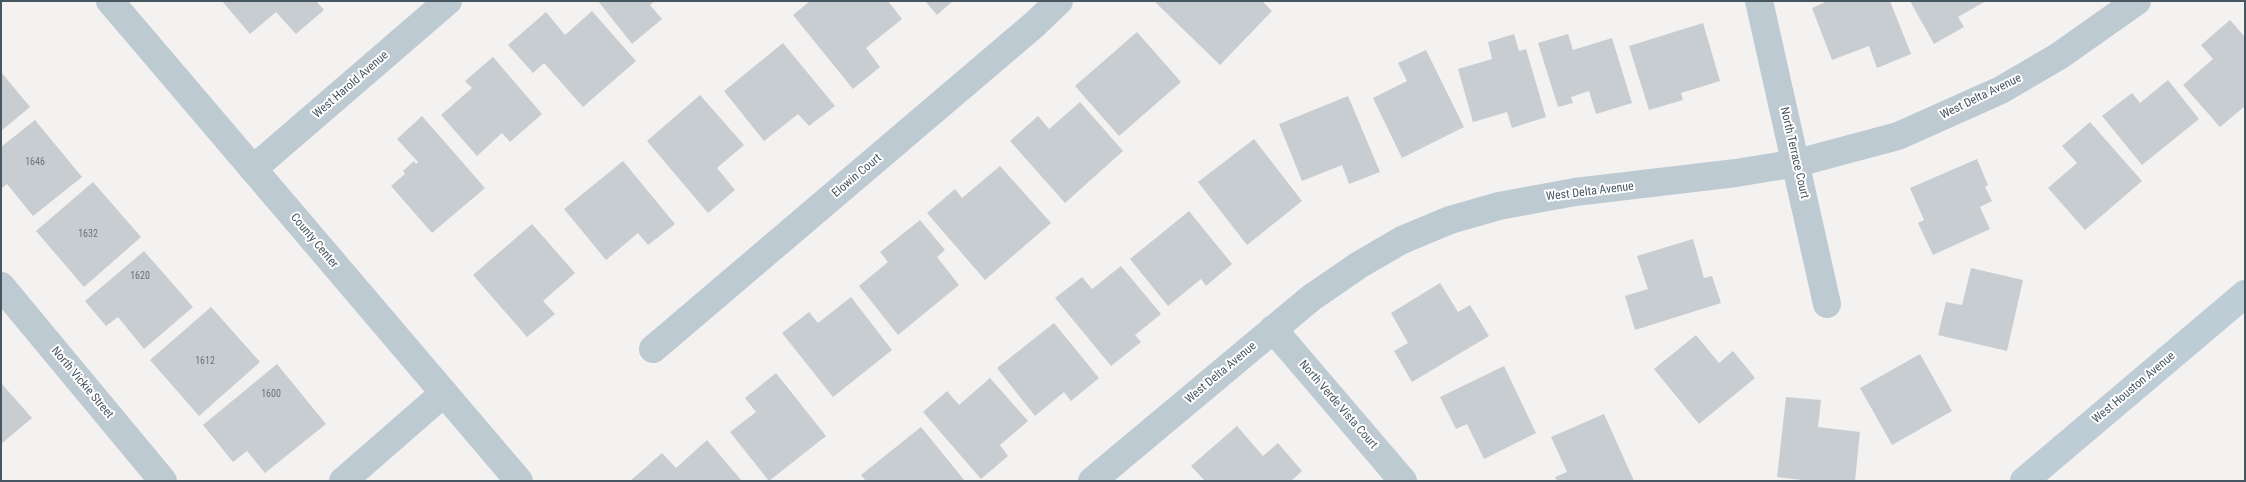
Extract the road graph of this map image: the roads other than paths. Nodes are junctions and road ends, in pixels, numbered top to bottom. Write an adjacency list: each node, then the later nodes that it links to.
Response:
1 (110, 1): 7 (street, County Center)
2 (448, 1): 7 (street, West Harold Avenue)
3 (1059, 1): 12 (street, Elowin Court)
4 (1759, 1): 6 (street, North Terrace Court)
5 (2137, 1): 6 (street, West Delta Avenue)
6 (1797, 163): 10 (street, North Terrace Court); 11 (street, West Delta Avenue)
7 (253, 169): 13 (street, County Center)
8 (1, 286): 14 (street, North Vickie Street)
9 (2245, 294): 19 (main road, West Houston Avenue)
10 (1827, 304)
11 (1273, 329): 17 (street, West Delta Avenue); 18 (street, North Verde Vista Court)
12 (653, 349)
13 (444, 393): 15 (street); 16 (street, County Center)
14 (163, 481)
15 (343, 481)
16 (519, 481)
17 (1092, 481)
18 (1403, 481)
19 (2024, 481)

